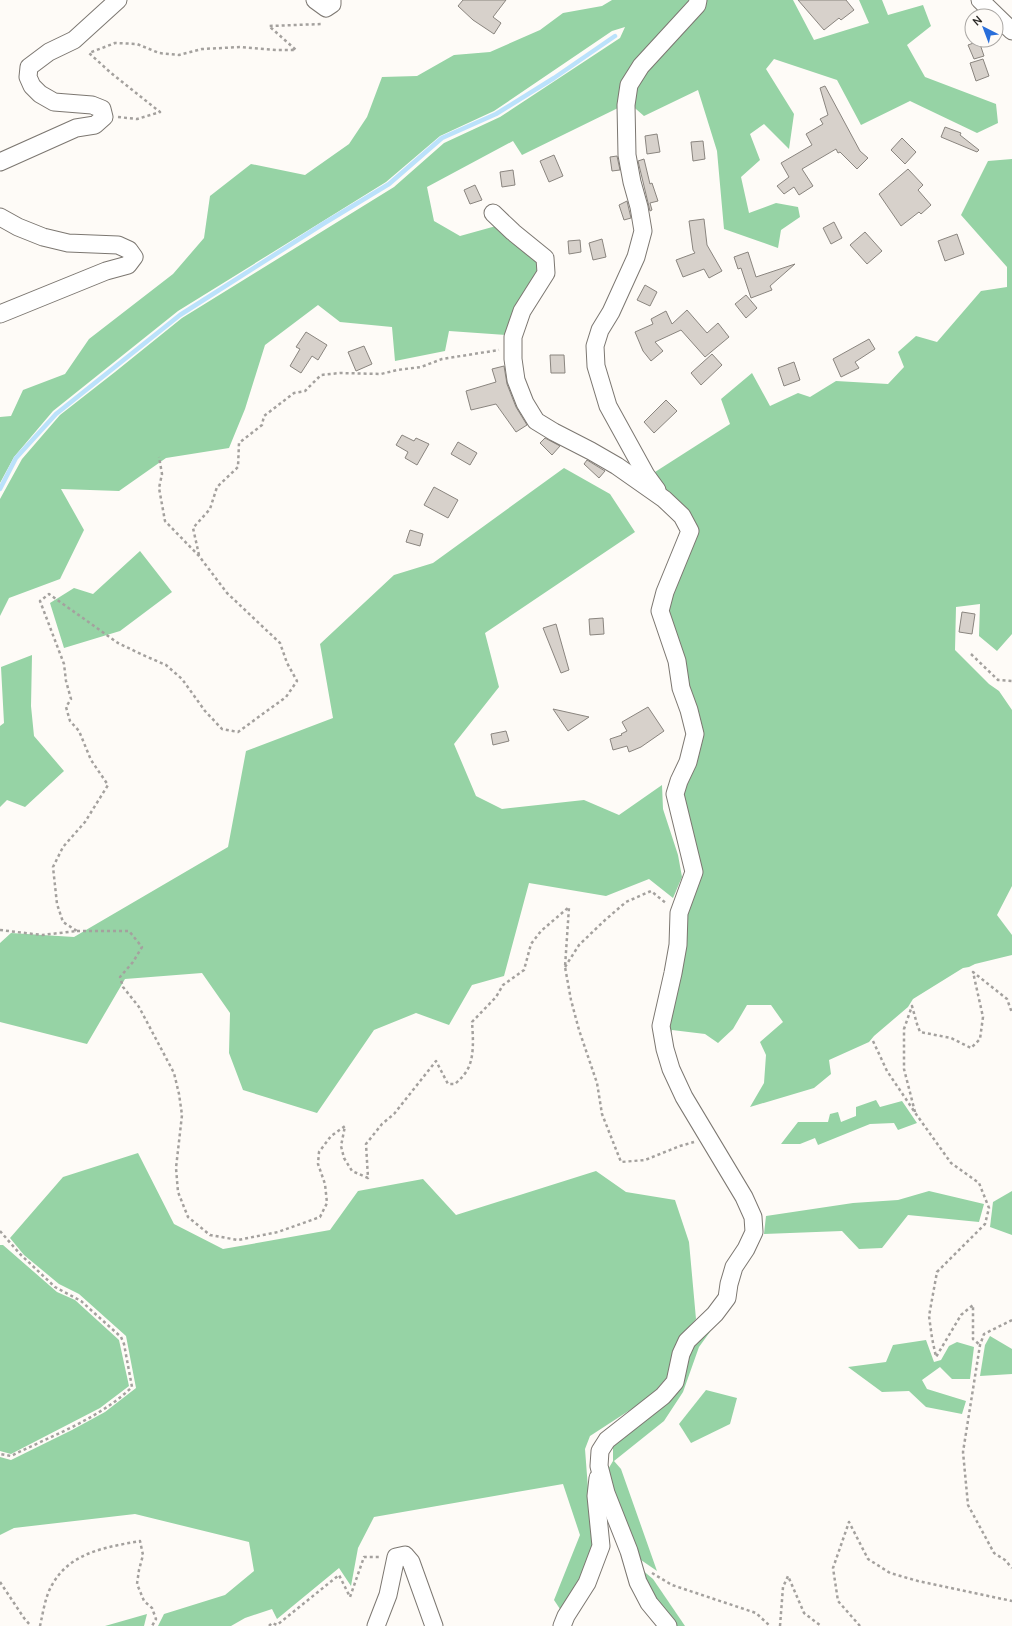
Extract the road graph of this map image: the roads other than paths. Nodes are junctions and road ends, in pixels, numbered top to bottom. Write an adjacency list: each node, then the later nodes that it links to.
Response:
1 (118, 0): 7 (street)
2 (315, 0): 3 (street)
3 (332, 0)
4 (698, 0): 11 (street)
5 (980, 0): 6 (street)
6 (1012, 31)
7 (0, 162)
8 (493, 213): 11 (street)
9 (0, 217): 10 (street)
10 (0, 314)
11 (664, 500): 12 (street)
12 (599, 1466): 15 (street); 16 (street)
13 (376, 1626): 14 (street)
14 (434, 1626)
15 (562, 1626)
16 (668, 1626)

